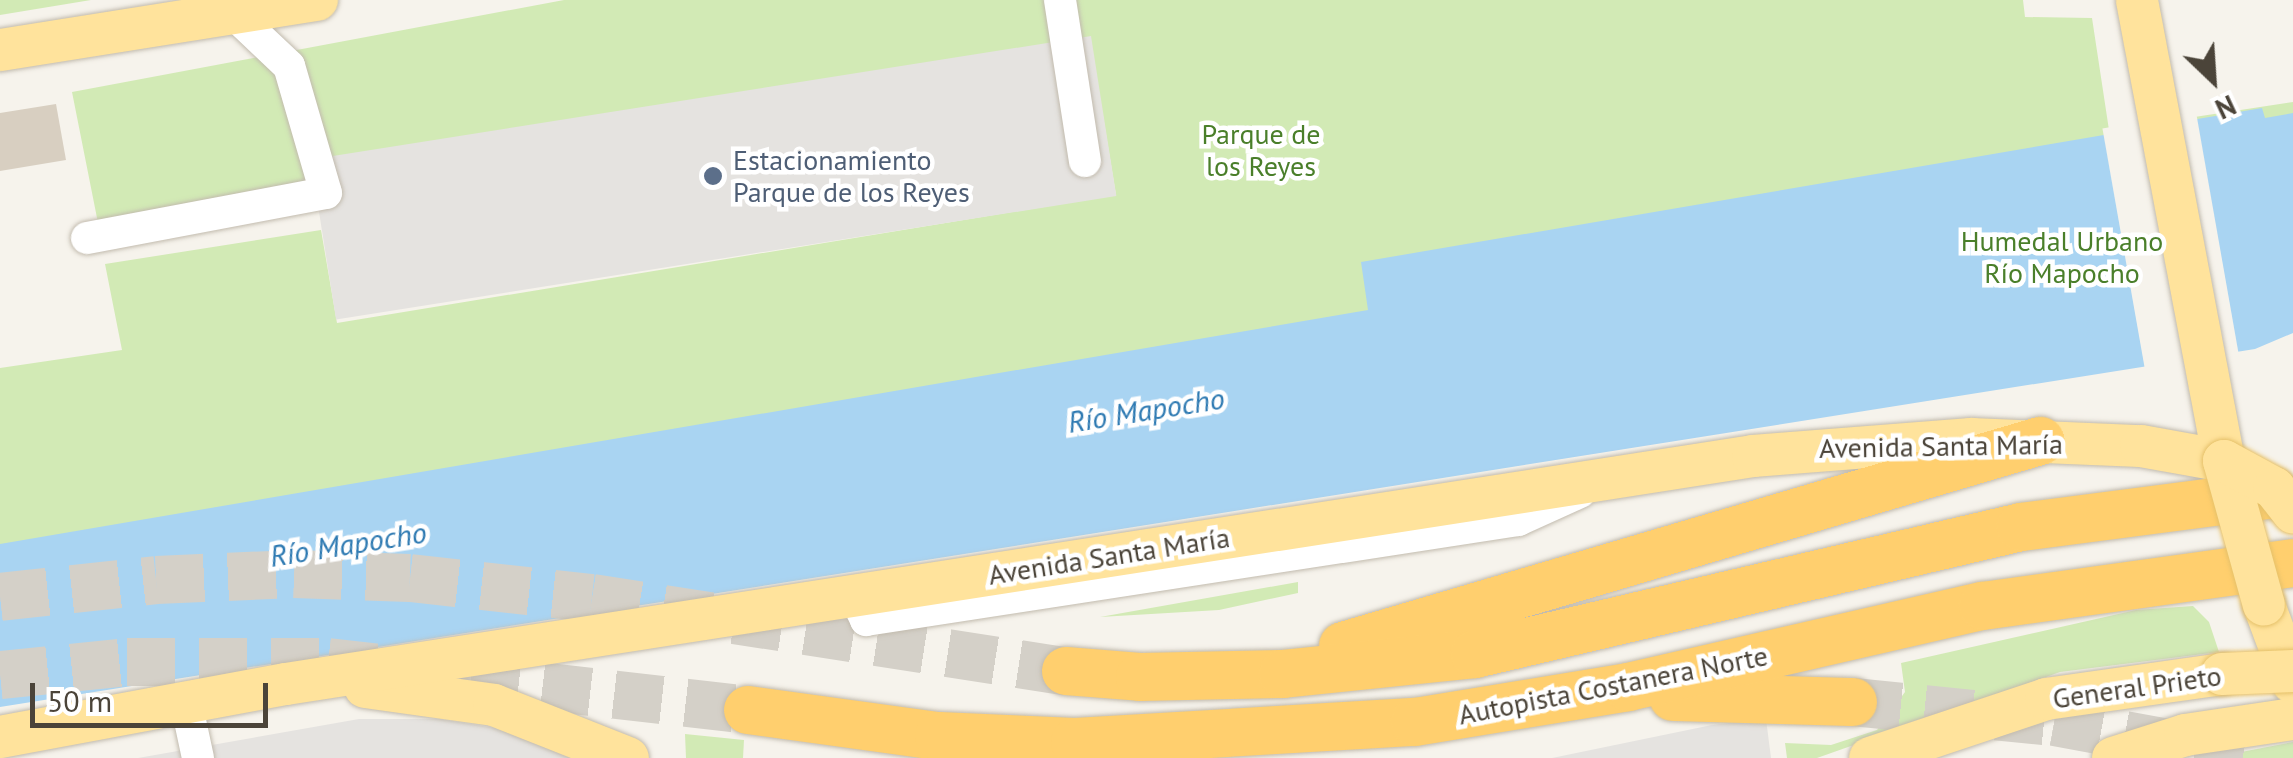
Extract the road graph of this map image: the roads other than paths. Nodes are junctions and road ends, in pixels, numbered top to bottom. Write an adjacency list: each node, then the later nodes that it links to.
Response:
1 (313, 0): 5 (main road)
2 (1060, 0): 7 (lane)
3 (2137, 0): 9 (main road)
4 (165, 13): 5 (main road); 6 (main road)
5 (233, 13): 8 (lane)
6 (0, 50)
7 (1085, 161)
8 (87, 238)
9 (2203, 369): 11 (main road); 12 (main road)
10 (2040, 441): 11 (main road, Avenida Santa María); 18 (highway); 20 (main road, Avenida Santa María)
11 (2141, 446): 12 (main road, Avenida Santa María)
12 (2209, 450): 14 (main road, Avenida Santa María, bridge); 19 (main road, bridge)
13 (2293, 492): 18 (highway, Autopista Costanera Norte)
14 (2293, 512)
15 (2293, 562): 21 (highway, Autopista Costanera Norte)
16 (2293, 670): 31 (main road, General Prieto, bridge)
17 (1066, 671): 18 (highway, Autopista Costanera Norte)
18 (1207, 676)
19 (2293, 682)
20 (286, 684): 22 (main road, Avenida Santa María); 29 (main road)
21 (1555, 701): 23 (highway); 27 (highway, Autopista Costanera Norte)
22 (186, 702): 26 (main road, Avenida Santa María); 28 (lane)
23 (1853, 702)
24 (748, 710): 27 (highway, Autopista Costanera Norte)
25 (2293, 719): 32 (main road, General Prieto)
26 (0, 737)
27 (1166, 740): 30 (highway)
28 (198, 758)
29 (628, 758)
30 (1015, 758)
31 (1870, 758)
32 (2113, 758)

